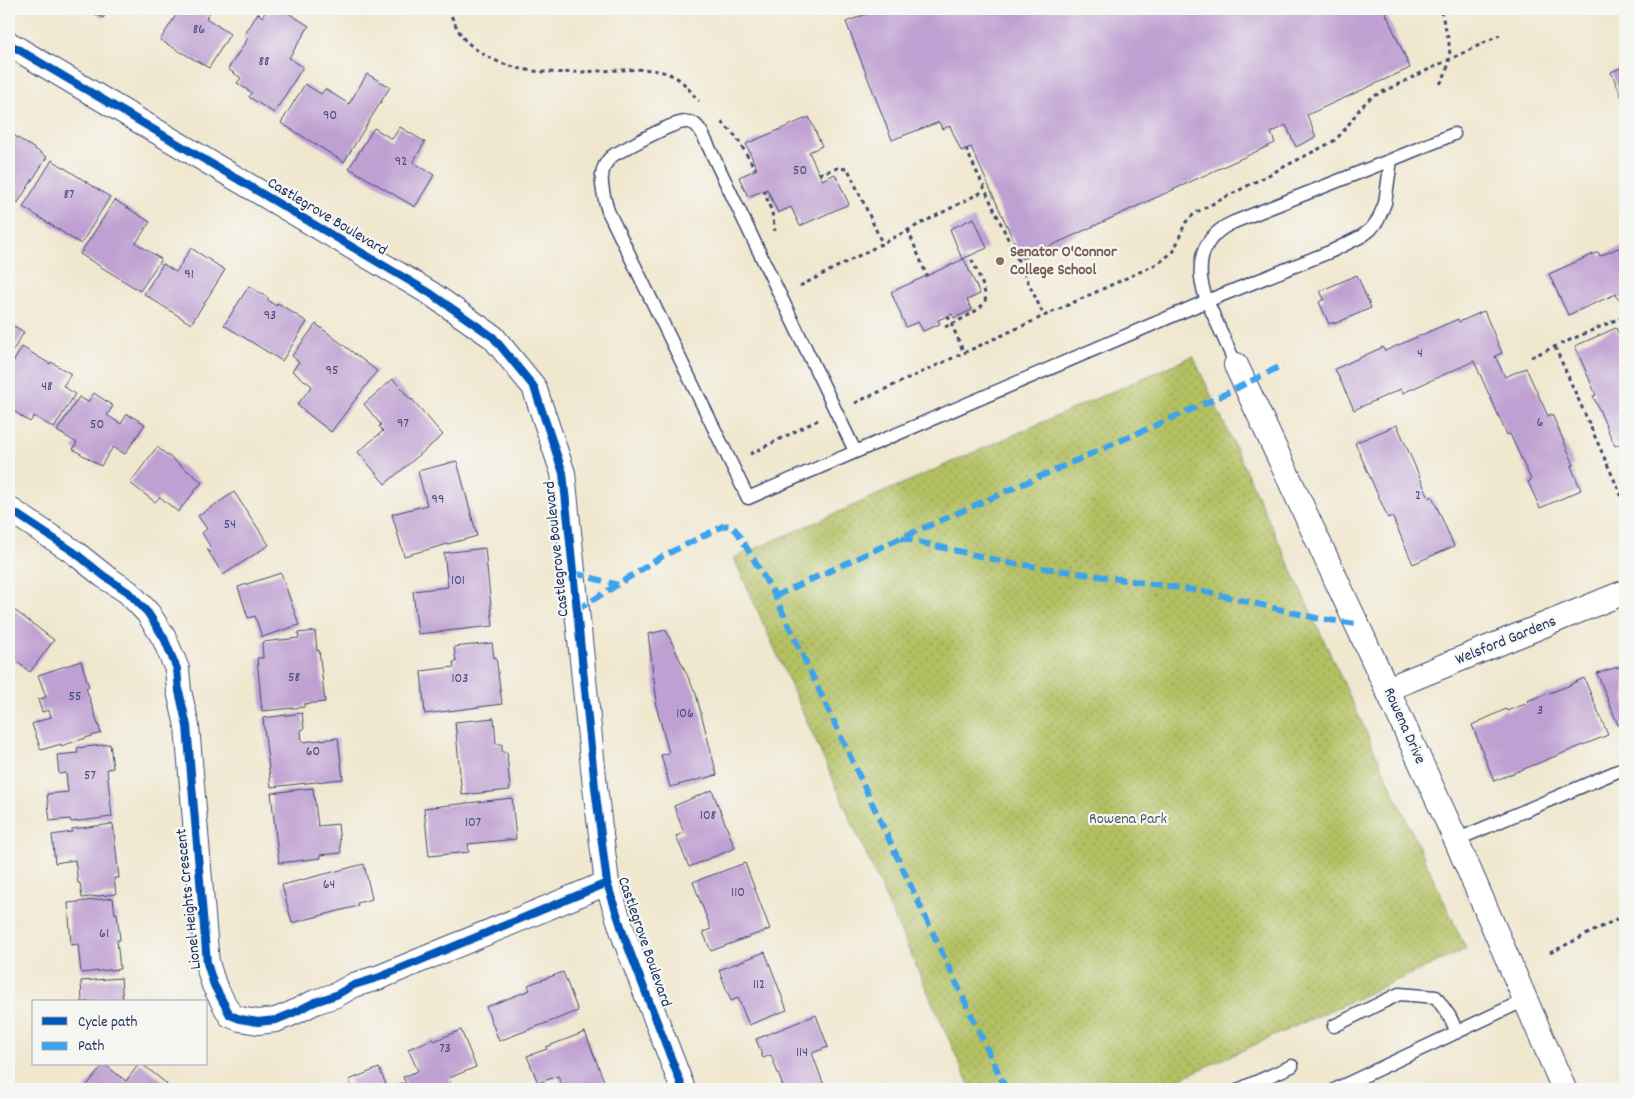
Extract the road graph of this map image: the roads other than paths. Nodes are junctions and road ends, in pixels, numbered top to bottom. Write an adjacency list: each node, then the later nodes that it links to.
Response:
1 (9, 44): 12 (street, Castlegrove Boulevard)
2 (1454, 134): 3 (lane)
3 (1391, 160): 4 (lane); 4 (lane)
4 (1207, 301): 5 (lane); 6 (lane)
5 (1236, 365): 9 (street, Rowena Drive)
6 (855, 452): 6 (lane)
7 (9, 509): 12 (street, Lionel Heights Crescent)
8 (1625, 592): 9 (street, Welsford Gardens)
9 (1387, 689): 11 (street, Rowena Drive)
10 (1625, 768): 11 (lane)
11 (1456, 840): 13 (street, Rowena Drive)
12 (607, 884): 18 (street, Castlegrove Boulevard)
13 (1525, 1000): 15 (lane); 21 (street, Rowena Drive)
14 (1334, 1026): 15 (lane)
15 (1457, 1032): 20 (lane)
16 (1292, 1066): 17 (lane)
17 (1258, 1086): 19 (lane)
18 (683, 1089)
19 (1240, 1089)
20 (1336, 1089)
21 (1564, 1089)

